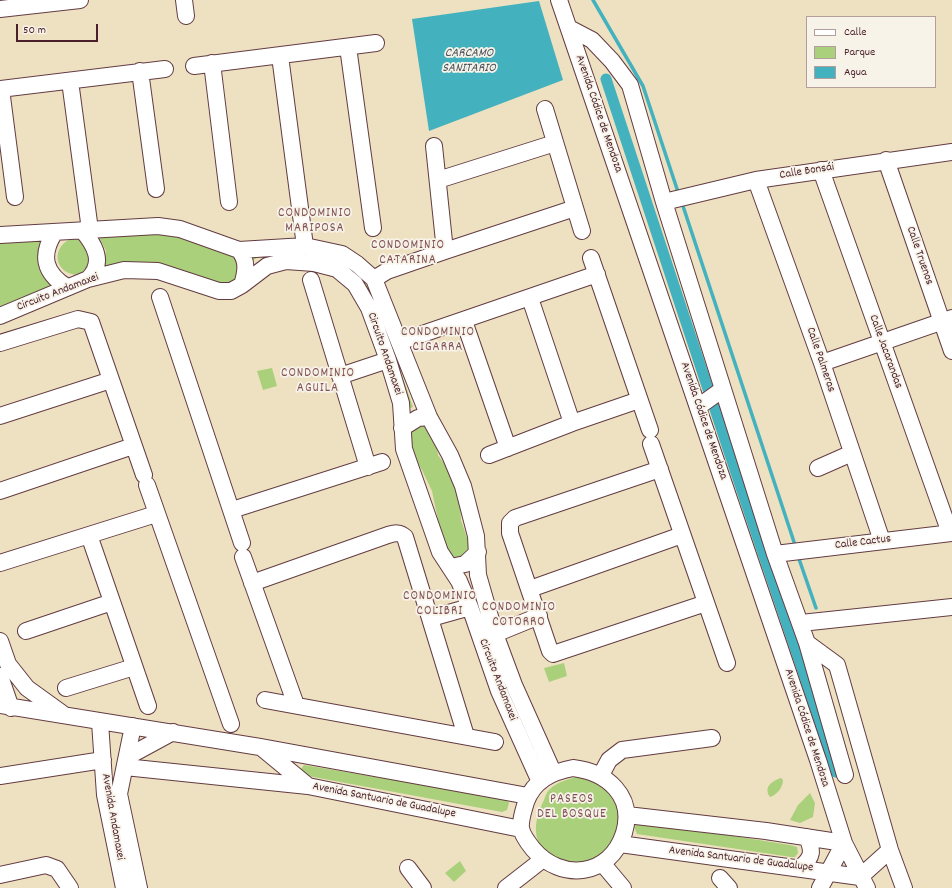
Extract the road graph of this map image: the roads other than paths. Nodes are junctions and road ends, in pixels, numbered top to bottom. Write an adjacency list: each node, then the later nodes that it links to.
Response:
1 (80, 0): 4 (street)
2 (184, 0): 5 (street)
3 (559, 0): 6 (street, Avenida Códice de Mendoza)
4 (0, 9)
5 (186, 16)
6 (569, 28): 27 (street); 59 (street, Avenida Códice de Mendoza)
7 (376, 43): 8 (street)
8 (348, 47): 9 (street); 30 (street)
9 (280, 56): 10 (street); 34 (street)
10 (212, 63): 11 (street); 26 (street)
11 (194, 66)
12 (165, 69): 13 (street)
13 (140, 71): 14 (street); 24 (street)
14 (70, 81): 15 (street); 29 (street)
15 (0, 89): 25 (street)
16 (545, 109): 17 (street)
17 (555, 143): 22 (street); 28 (street)
18 (434, 146): 22 (street)
19 (952, 152): 20 (street, Calle Bonsái)
20 (886, 160): 21 (street, Calle Bonsái); 47 (street, Calle Truenos)
21 (822, 170): 23 (street, Calle Bonsái); 51 (street, Calle Jacarandas)
22 (438, 180): 36 (street)
23 (756, 180): 27 (street, Calle Bonsái); 54 (street, Calle Palmeras)
24 (156, 189)
25 (15, 197)
26 (229, 202)
27 (664, 202): 57 (street)
28 (575, 208): 31 (street); 36 (street)
29 (87, 227): 32 (street, Circuito Andamaxei); 35 (street, Circuito Andamaxei); 40 (street)
30 (373, 228)
31 (582, 231)
32 (55, 232): 33 (street, Circuito Andamaxei); 43 (street)
33 (0, 235)
34 (305, 246): 35 (street, Circuito Andamaxei); 39 (street, Circuito Andamaxei)
35 (239, 250): 42 (street)
36 (445, 251): 39 (street)
37 (591, 258): 38 (street)
38 (597, 274): 45 (street); 58 (street)
39 (380, 275): 49 (street, Circuito Andamaxei)
40 (88, 279): 42 (street, Circuito Andamaxei); 43 (street, Circuito Andamaxei)
41 (311, 280): 55 (street)
42 (242, 285): 53 (street, Circuito Andamaxei)
43 (67, 287): 46 (street, Circuito Andamaxei)
44 (160, 297): 71 (street)
45 (530, 298): 48 (street); 62 (street)
46 (0, 316)
47 (946, 320): 51 (street); 52 (street, Calle Truenos)
48 (464, 321): 49 (street); 65 (street)
49 (406, 340): 61 (street, Circuito Andamaxei)
50 (0, 343): 56 (street)
51 (881, 343): 54 (street); 73 (street, Calle Jacarandas)
52 (952, 351)
53 (388, 360): 55 (street); 63 (street, Circuito Andamaxei)
54 (822, 363): 66 (street, Calle Palmeras)
55 (340, 376): 71 (street)
56 (111, 380): 60 (street); 64 (street)
57 (723, 389): 59 (street); 78 (street)
58 (639, 400): 62 (street); 69 (street)
59 (698, 407): 121 (street, Avenida Códice de Mendoza)
60 (0, 416)
61 (429, 417): 63 (street); 77 (street, Circuito Andamaxei)
62 (572, 423): 65 (street)
63 (402, 428): 80 (street, Circuito Andamaxei)
64 (133, 446): 70 (street); 72 (street)
65 (508, 448): 67 (street)
66 (852, 454): 68 (street); 76 (street, Calle Palmeras)
67 (489, 455)
68 (818, 468)
69 (660, 469): 75 (street); 82 (street)
70 (0, 491)
71 (232, 510): 81 (street)
72 (156, 514): 74 (street); 104 (street)
73 (951, 533): 76 (street, Calle Cactus)
74 (89, 535): 79 (street); 83 (street)
75 (682, 535): 82 (street); 84 (street)
76 (882, 541): 78 (street, Calle Cactus)
77 (478, 552): 80 (street); 91 (street, Circuito Andamaxei)
78 (775, 554): 89 (street)
79 (0, 563)
80 (451, 567): 85 (street, Circuito Andamaxei)
81 (252, 584): 88 (street); 99 (street)
82 (530, 589): 87 (street)
83 (112, 602): 90 (street); 95 (street)
84 (706, 603): 87 (street); 94 (street)
85 (470, 607): 88 (street); 118 (street, Circuito Andamaxei)
86 (952, 607): 89 (street)
87 (538, 616): 91 (street)
88 (431, 618): 107 (street)
89 (801, 623): 93 (street)
90 (26, 631)
91 (502, 631): 118 (street, Circuito Andamaxei)
92 (0, 641): 102 (street)
93 (807, 643): 116 (street); 127 (street)
94 (727, 663)
95 (134, 667): 97 (street); 101 (street)
96 (0, 676): 100 (street)
97 (66, 688)
98 (265, 700): 99 (street)
99 (296, 705): 107 (street)
100 (5, 706): 102 (street, Avenida Santuario de Guadalupe)
101 (148, 706)
102 (64, 715): 103 (street, Avenida Santuario de Guadalupe)
103 (100, 722): 105 (street, Avenida Santuario de Guadalupe); 112 (street, Avenida Andamaxei)
104 (231, 724)
105 (133, 726): 106 (street, Avenida Santuario de Guadalupe); 113 (street, Avenida Andamaxei)
106 (173, 732): 110 (street, Avenida Santuario de Guadalupe); 113 (street)
107 (466, 736): 109 (street)
108 (712, 738): 115 (street)
109 (495, 742)
110 (260, 747): 111 (street, Avenida Santuario de Guadalupe); 114 (street, Avenida Santuario de Guadalupe)
111 (308, 755): 114 (street); 120 (street, Avenida Santuario de Guadalupe)
112 (103, 760): 117 (street); 135 (street, Avenida Andamaxei)
113 (126, 762): 119 (street); 135 (street, Avenida Andamaxei)
114 (292, 773): 119 (street, Avenida Santuario de Guadalupe)
115 (601, 775): 118 (street); 122 (street)
116 (845, 775)
117 (0, 776)
118 (546, 777): 120 (street)
119 (308, 786): 123 (street, Avenida Santuario de Guadalupe)
120 (528, 796): 123 (street)
121 (831, 805): 124 (street); 125 (street, Avenida Códice de Mendoza)
122 (627, 815): 124 (street); 126 (street)
123 (521, 829): 128 (street)
124 (811, 838): 125 (street); 130 (street)
125 (844, 843): 132 (street); 134 (street, Avenida Códice de Mendoza)
126 (620, 844): 129 (street); 130 (street, Avenida Santuario de Guadalupe)
127 (890, 850): 134 (street); 142 (street)
128 (542, 860): 129 (street); 138 (street)
129 (602, 863): 139 (street)
130 (795, 866): 132 (street, Avenida Santuario de Guadalupe); 140 (street)
131 (408, 868): 137 (street)
132 (830, 872): 134 (street, Avenida Santuario de Guadalupe); 141 (street)
133 (0, 875): 136 (street)
134 (864, 882)
135 (127, 886)
136 (70, 888)
137 (423, 888)
138 (506, 888)
139 (623, 888)
140 (816, 888)
141 (820, 888)
142 (904, 888)

